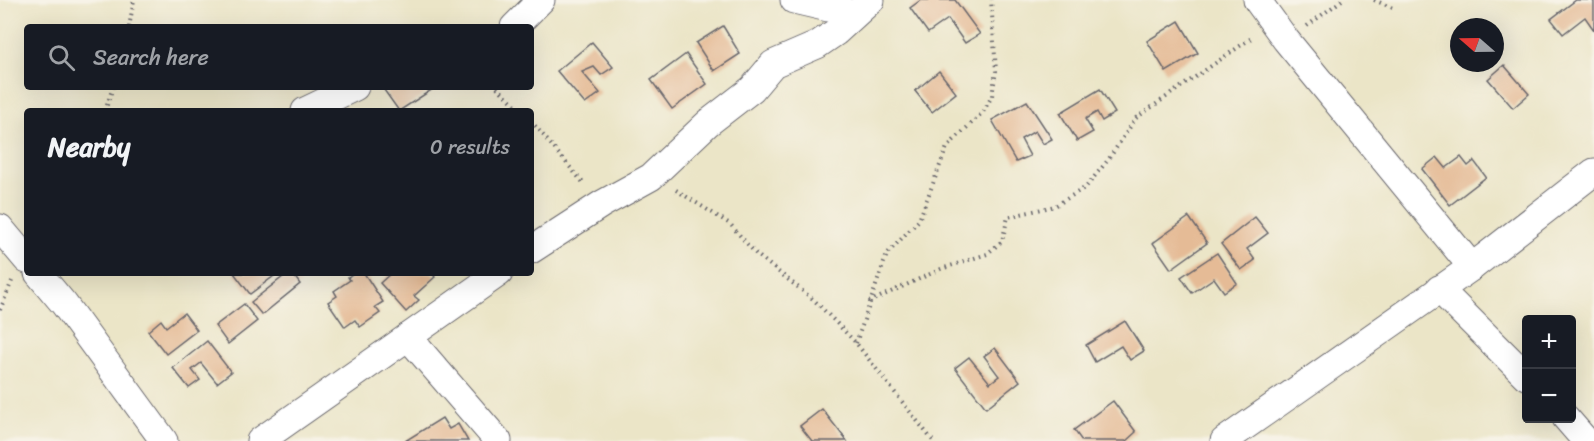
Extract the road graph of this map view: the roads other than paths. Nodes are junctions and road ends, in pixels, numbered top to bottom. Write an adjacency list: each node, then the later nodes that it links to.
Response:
1 (794, 0): 3 (street)
2 (537, 1): 5 (street)
3 (863, 7): 10 (street)
4 (1271, 20): 12 (street)
5 (517, 24)
6 (349, 90): 7 (street)
7 (311, 108)
8 (1594, 172): 12 (street)
9 (7, 226): 11 (street)
10 (534, 248)
11 (24, 255)
12 (1472, 267): 15 (street)
13 (41, 276): 19 (street)
14 (495, 276): 16 (street)
15 (1439, 289): 17 (street); 22 (street)
16 (408, 337): 20 (street); 21 (street)
17 (1522, 371)
18 (1570, 423): 23 (street)
19 (164, 441)
20 (260, 441)
21 (498, 441)
22 (1224, 441)
23 (1586, 441)

